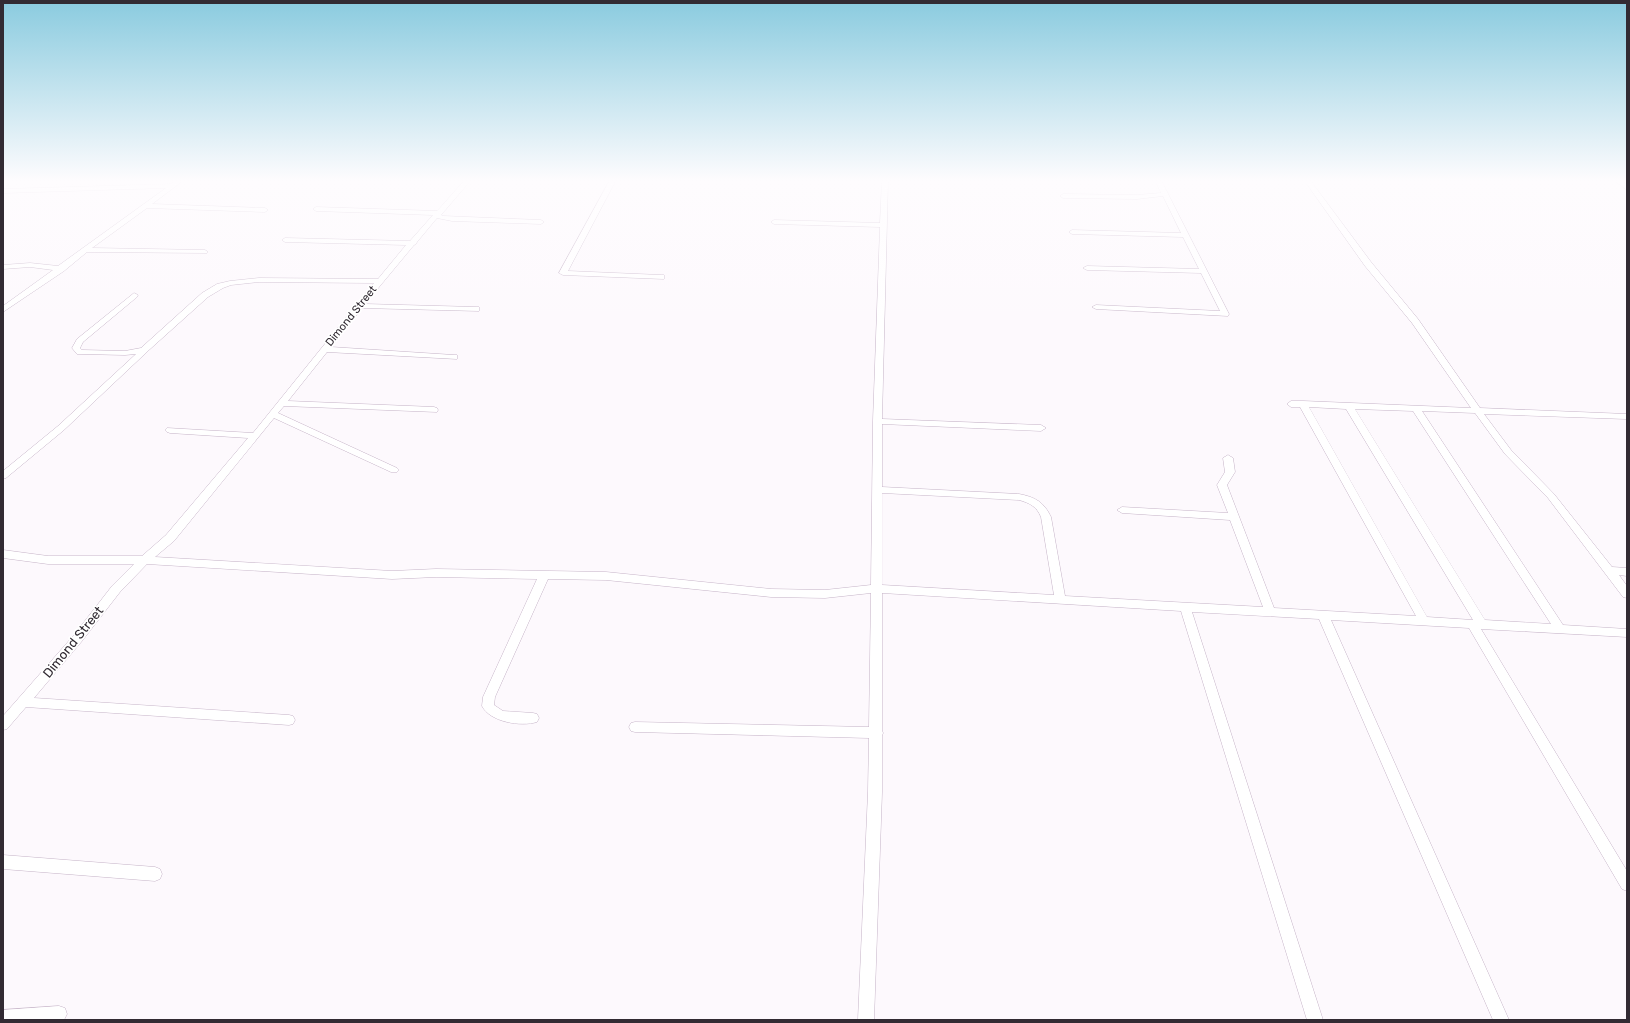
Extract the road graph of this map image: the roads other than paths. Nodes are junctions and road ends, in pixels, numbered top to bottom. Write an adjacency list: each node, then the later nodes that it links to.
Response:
1 (116, 228): 11 (street)
2 (427, 228): 10 (street, Dimond Street)
3 (587, 228): 17 (street)
4 (884, 228): 36 (street)
5 (1181, 228): 8 (street)
6 (1342, 228): 33 (street)
7 (1072, 232): 8 (street)
8 (1185, 235): 16 (street)
9 (284, 240): 10 (street)
10 (414, 243): 18 (street, Dimond Street)
11 (86, 250): 12 (street); 15 (street)
12 (205, 252)
13 (3, 267): 15 (street)
14 (1087, 268): 16 (street)
15 (61, 269): 23 (street)
16 (1204, 271): 21 (street)
17 (660, 277)
18 (380, 281): 20 (street, Dimond Street); 24 (street)
19 (134, 295): 24 (street)
20 (360, 306): 22 (street); 25 (street, Dimond Street)
21 (1096, 307)
22 (476, 309)
23 (3, 310)
24 (150, 346): 42 (street)
25 (324, 348): 26 (street); 27 (street, Dimond Street)
26 (454, 356)
27 (281, 403): 32 (street); 34 (street, Dimond Street)
28 (1291, 404): 29 (street)
29 (1303, 404): 30 (street); 57 (street)
30 (1348, 406): 31 (street); 58 (street)
31 (1414, 408): 33 (street); 59 (street)
32 (434, 410)
33 (1476, 410): 35 (street); 48 (street)
34 (272, 414): 39 (street, Dimond Street); 41 (street)
35 (1626, 416)
36 (877, 421): 37 (street); 43 (street)
37 (1041, 428)
38 (170, 430): 39 (street)
39 (255, 436): 47 (street, Dimond Street)
40 (1228, 458): 45 (street)
41 (394, 470)
42 (3, 476)
43 (877, 490): 51 (street); 53 (street)
44 (1122, 510): 45 (street)
45 (1234, 517): 55 (street)
46 (3, 554): 47 (street)
47 (144, 560): 50 (street); 61 (street, Dimond Street)
48 (1610, 571): 49 (street); 52 (street)
49 (1627, 572)
50 (544, 575): 51 (street); 62 (street)
51 (875, 589): 53 (street); 66 (street)
52 (1627, 594)
53 (1060, 600): 54 (street)
54 (1184, 607): 55 (street); 73 (street)
55 (1270, 612): 56 (street)
56 (1323, 615): 57 (street); 74 (street)
57 (1424, 621): 58 (street)
58 (1477, 625): 59 (street); 69 (street)
59 (1560, 629): 60 (street)
60 (1627, 633)
61 (23, 702): 63 (street); 64 (street, Dimond Street)
62 (533, 718)
63 (289, 720)
64 (3, 725)
65 (635, 727): 66 (street)
66 (877, 733): 72 (street)
67 (3, 862): 68 (street)
68 (156, 874)
69 (1627, 884)
70 (59, 1014): 71 (street)
71 (3, 1018)
72 (866, 1020)
73 (1315, 1020)
74 (1502, 1020)

